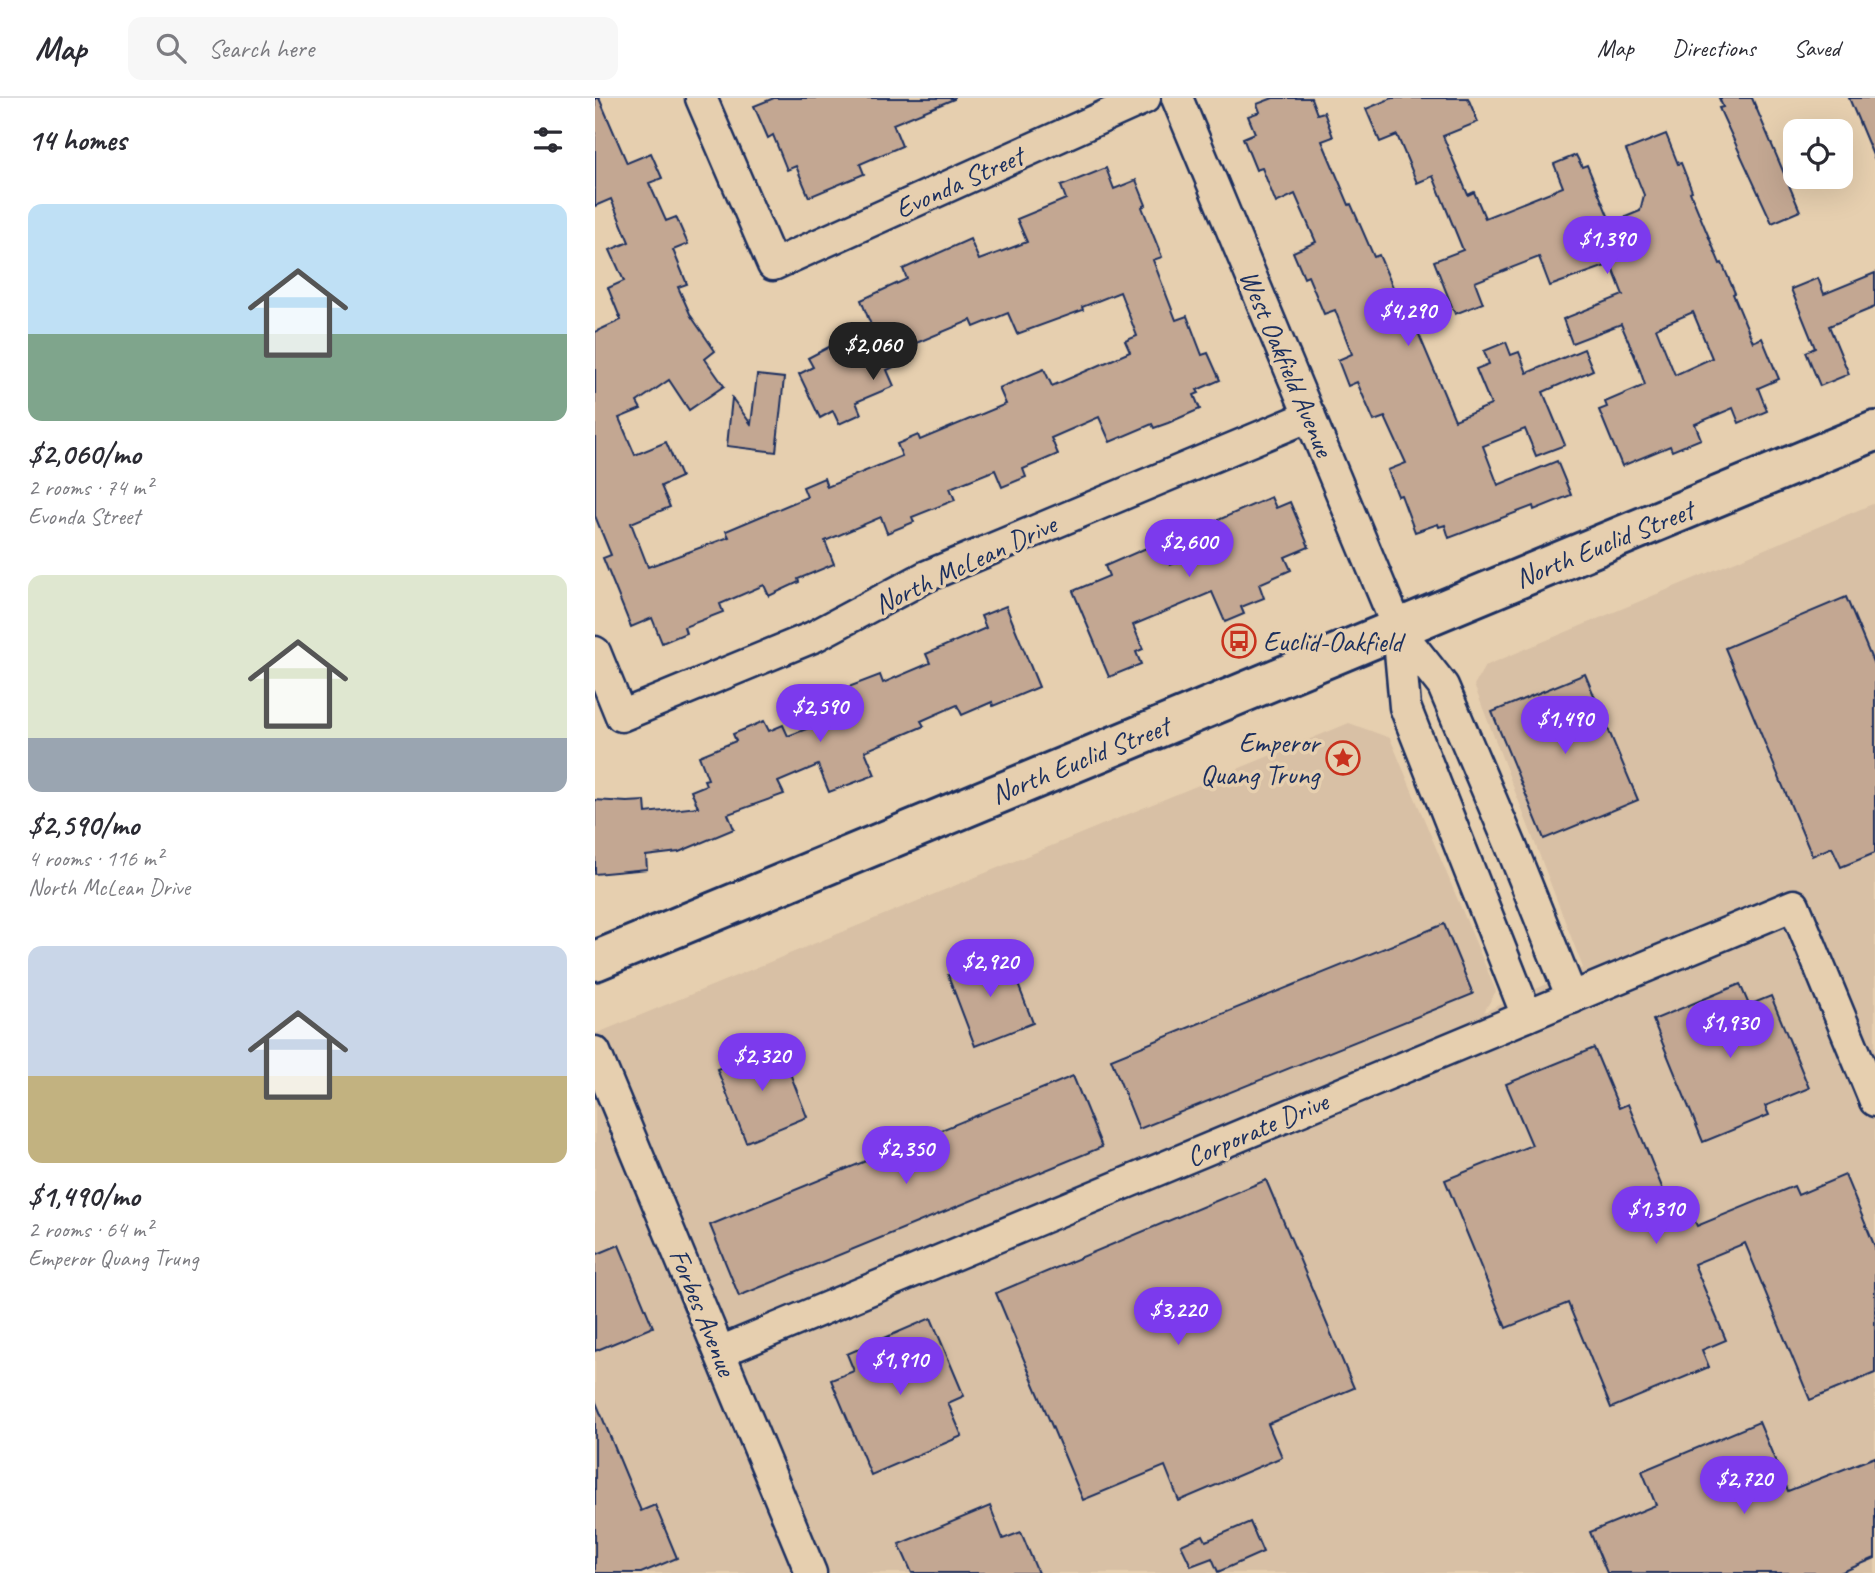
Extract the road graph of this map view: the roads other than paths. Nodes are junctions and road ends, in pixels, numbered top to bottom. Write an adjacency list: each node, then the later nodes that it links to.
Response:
1 (701, 98): 2 (street, Evonda Street)
2 (1145, 98)
3 (1177, 98): 4 (street, West Oakfield Avenue)
4 (1310, 416): 6 (street, West Oakfield Avenue); 7 (street, North McLean Drive)
5 (1875, 431): 6 (main road, North Euclid Street)
6 (1398, 629): 8 (main road, North Euclid Street); 9 (street); 10 (street)
7 (595, 652)
8 (595, 961)
9 (1571, 998): 10 (street, Corporate Drive); 12 (street, Corporate Drive)
10 (1527, 1017): 13 (street, Corporate Drive)
11 (595, 1052): 13 (street, Forbes Avenue)
12 (1875, 1101)
13 (720, 1352): 14 (street, Forbes Avenue)
14 (811, 1573)

